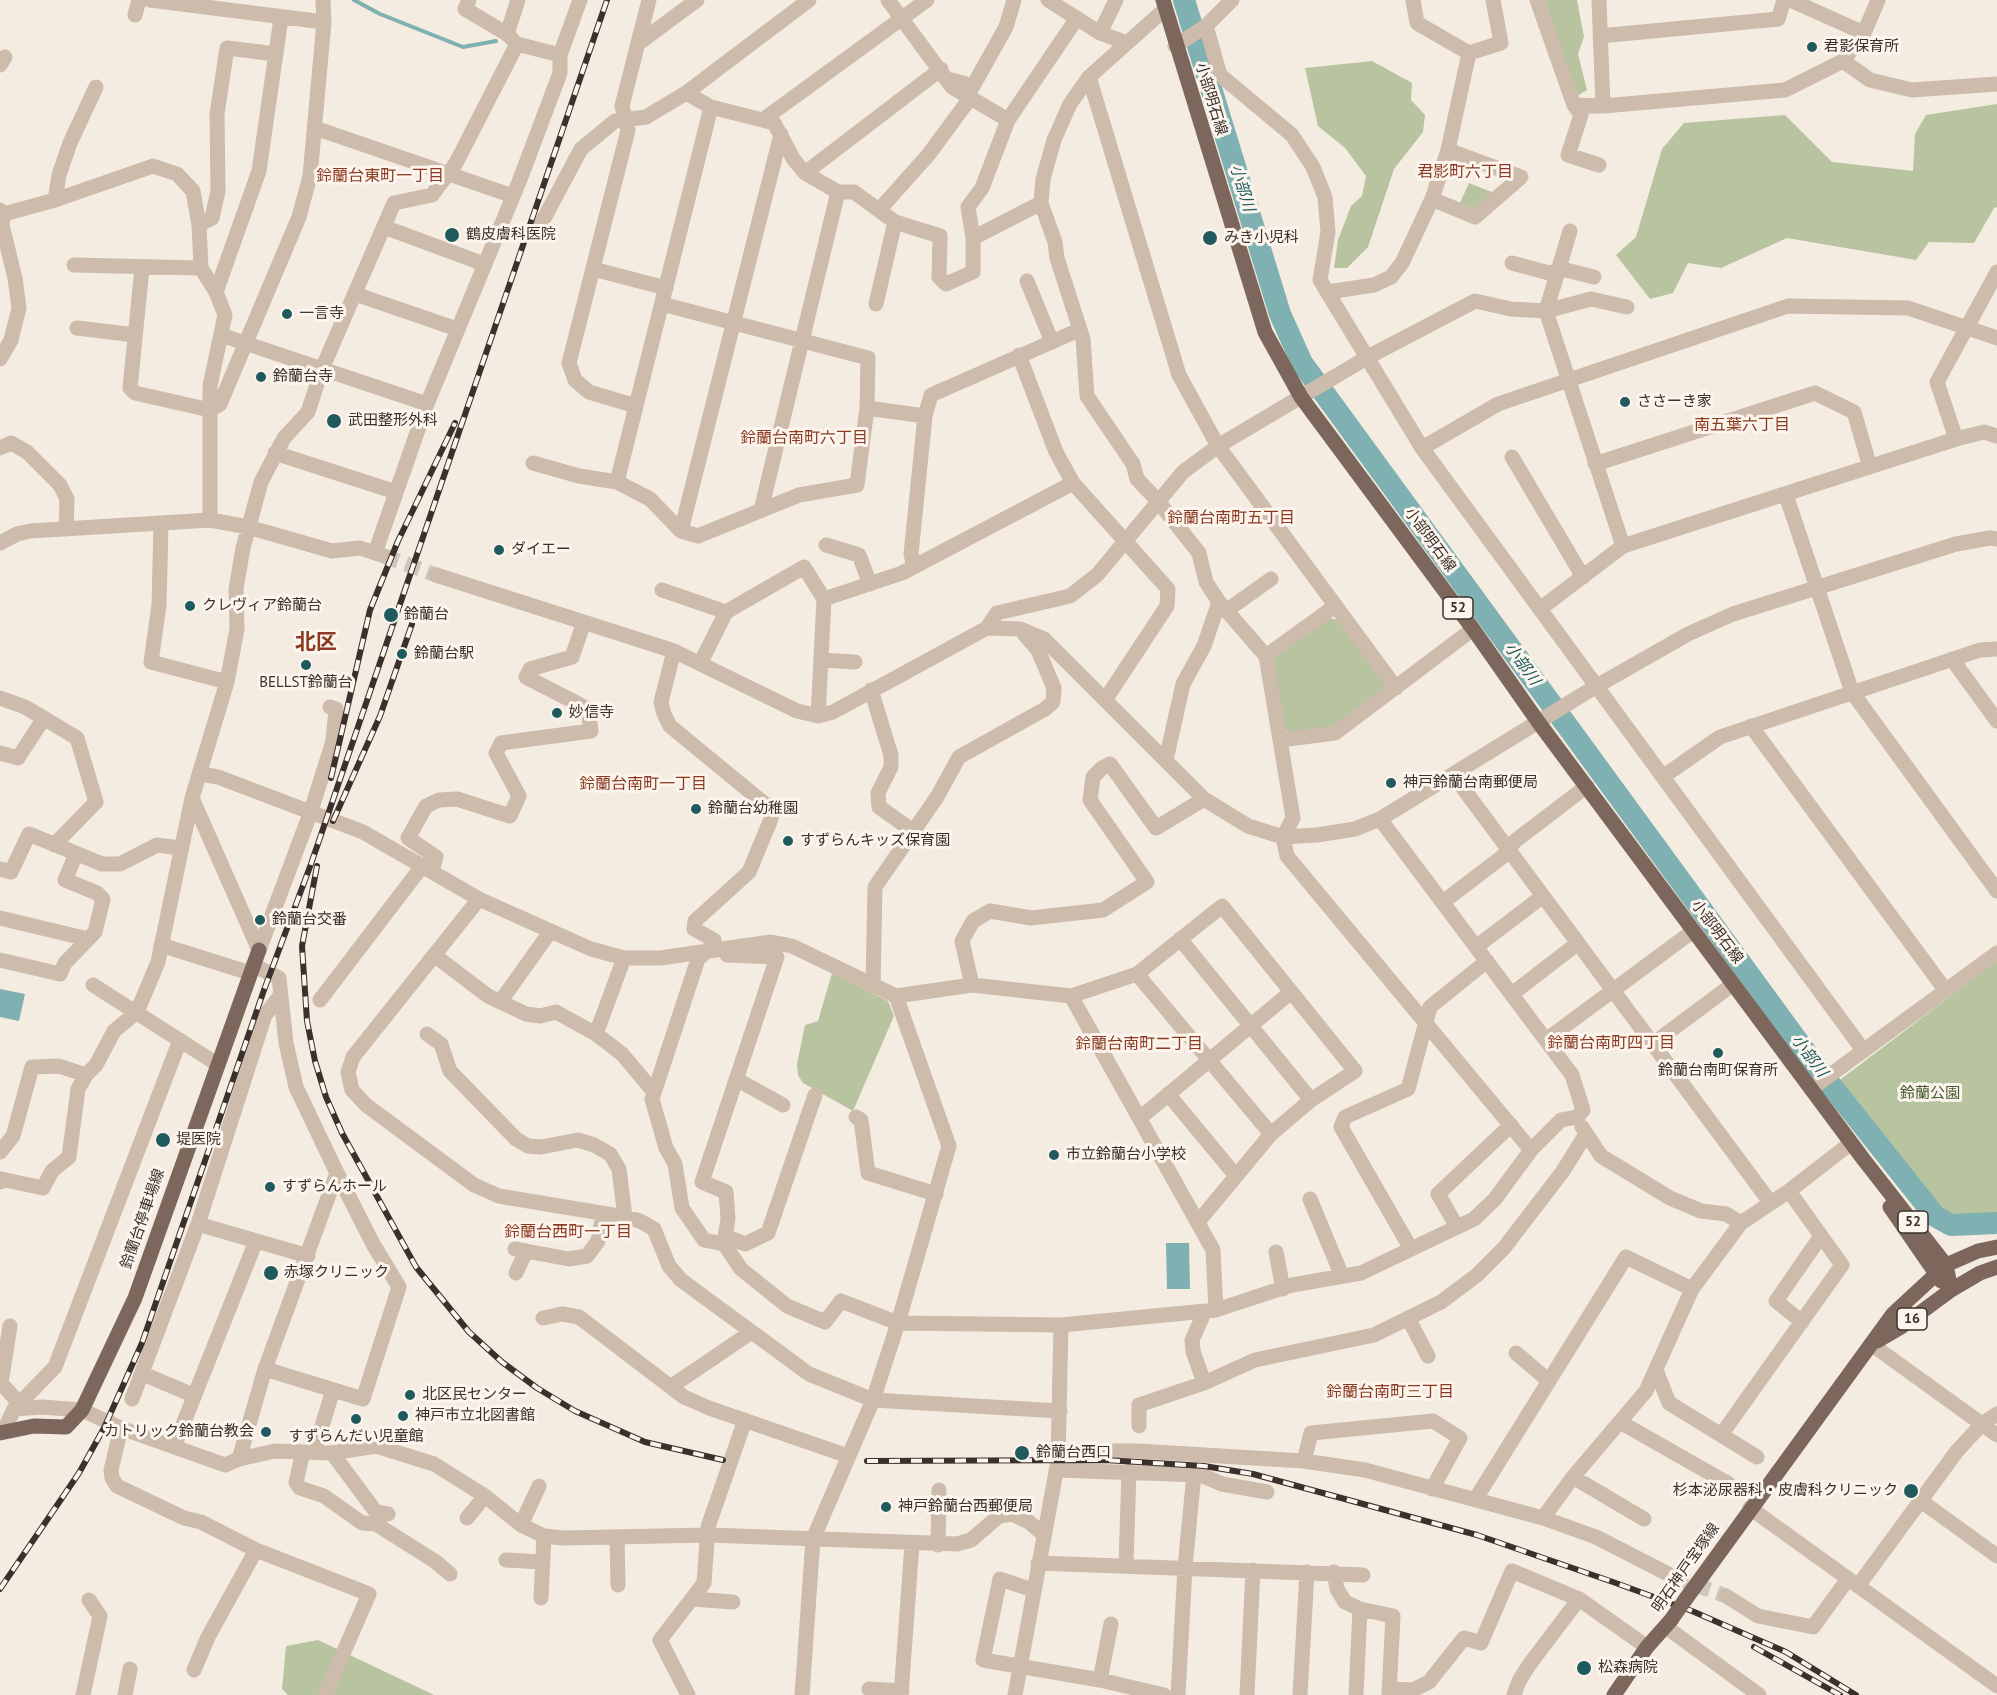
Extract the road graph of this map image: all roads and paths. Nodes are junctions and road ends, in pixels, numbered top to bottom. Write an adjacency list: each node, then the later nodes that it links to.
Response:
1 (150, 0): 23 (street)
2 (323, 0): 26 (street)
3 (469, 0): 31 (street)
4 (518, 0): 31 (street)
5 (580, 0): 37 (street)
6 (650, 0): 33 (street)
7 (697, 0): 33 (street)
8 (809, 0): 43 (street)
9 (888, 0): 25 (street)
10 (927, 0): 25 (street)
11 (1014, 0): 39 (street)
12 (1048, 0): 24 (street)
13 (1116, 0): 28 (street)
14 (1232, 0): 27 (street)
15 (1413, 0): 35 (street)
16 (1493, 0): 35 (street)
17 (1537, 0): 45 (street)
18 (1599, 0): 30 (street)
19 (1785, 0): 30 (street)
20 (1790, 0): 29 (street)
21 (1878, 0): 29 (street)
22 (1164, 5): 32 (main road, 小部明石線 / 52); 34 (street)
23 (281, 18): 26 (street); 36 (street)
24 (1077, 18): 28 (street); 50 (street)
25 (902, 19): 39 (street); 49 (street)
26 (324, 22): 51 (street)
27 (1206, 26): 32 (street); 82 (street)
28 (1100, 33): 34 (street)
29 (1864, 33): 38 (street)
30 (1600, 36): 46 (street)
31 (512, 39): 37 (street); 55 (street)
32 (1181, 42): 104 (main road, 小部明石線 / 52)
33 (639, 43): 48 (street)
34 (1127, 43): 40 (street)
35 (1469, 53): 53 (street)
36 (276, 54): 66 (street); 81 (street)
37 (560, 55): 58 (street)
38 (1843, 62): 41 (street); 46 (street)
39 (944, 74): 44 (street); 56 (street)
40 (1089, 77): 61 (street); 112 (street)
41 (1997, 84)
42 (96, 87): 60 (street)
43 (686, 93): 47 (street); 48 (street)
44 (971, 97): 50 (street); 62 (street)
45 (1574, 105): 46 (street); 54 (street)
46 (1603, 106)
47 (711, 107): 49 (street); 80 (street)
48 (627, 119): 65 (street); 75 (street)
49 (764, 119): 52 (street)
50 (1008, 120): 69 (street)
51 (315, 128): 55 (street); 98 (street)
52 (781, 134): 56 (street); 88 (street)
53 (1448, 150): 59 (street); 59 (street)
54 (1599, 165)
55 (448, 172): 58 (street); 67 (street)
56 (805, 173): 57 (street)
57 (838, 192): 62 (street); 96 (street)
58 (513, 196): 71 (street)
59 (1432, 199): 82 (street)
60 (56, 200): 63 (street); 66 (street)
61 (1041, 203): 69 (street); 92 (street)
62 (880, 209): 64 (street)
63 (2, 212): 101 (street)
64 (895, 222): 69 (street); 85 (street)
65 (542, 224)
66 (199, 225): 74 (street)
67 (384, 227): 71 (street); 83 (street)
68 (1570, 231): 76 (street)
69 (973, 238)
70 (1512, 263): 76 (street)
71 (484, 264): 91 (street)
72 (74, 266): 73 (street)
73 (142, 268): 74 (street); 93 (street)
74 (201, 268): 81 (street)
75 (593, 269): 80 (street); 106 (street)
76 (1558, 272): 78 (street); 87 (street)
77 (1997, 272): 89 (street)
78 (1594, 277)
79 (1027, 281): 97 (street)
80 (666, 288): 84 (street)
81 (216, 292): 94 (street)
82 (1328, 292): 100 (street)
83 (355, 294): 91 (street); 102 (street)
84 (662, 304): 88 (street); 106 (street)
85 (876, 304)
86 (1628, 307): 87 (street)
87 (1546, 311): 100 (street); 103 (street)
88 (733, 323): 96 (street); 130 (street)
89 (1967, 327): 95 (street); 103 (street); 111 (street)
90 (77, 328): 93 (street)
91 (457, 329): 105 (street)
92 (1079, 330): 97 (street); 124 (street)
93 (135, 335): 108 (street)
94 (221, 335): 98 (street); 108 (street)
95 (1997, 338)
96 (801, 341): 107 (street); 125 (street)
97 (1052, 342): 99 (street)
98 (244, 344): 102 (street); 108 (street)
99 (1019, 355): 109 (street); 121 (street)
100 (1368, 357): 104 (street); 113 (street)
101 (0, 359)
102 (322, 369): 105 (street); 115 (street)
103 (1568, 381): 113 (street); 118 (street)
104 (1307, 394): 112 (street); 151 (main road, 小部明石線 / 52)
105 (427, 404): 122 (street)
106 (636, 406): 120 (street)
107 (867, 408): 109 (street); 125 (street)
108 (210, 410): 126 (street)
109 (925, 416): 136 (street)
110 (1997, 436): 111 (street)
111 (1956, 439): 119 (street)
112 (1218, 446): 124 (street); 145 (street)
113 (1422, 447): 146 (street)
114 (0, 448): 129 (street)
115 (275, 453): 122 (street); 128 (street)
116 (1512, 457): 138 (street)
117 (533, 463): 120 (street)
118 (1595, 464): 119 (street); 135 (street)
119 (1870, 467): 123 (street)
120 (617, 482): 130 (street)
121 (1073, 483): 132 (street); 136 (street)
122 (396, 492): 128 (street)
123 (1786, 495): 135 (street); 141 (street)
124 (1157, 500): 132 (street); 144 (street)
125 (761, 510): 130 (street)
126 (210, 520): 127 (street); 128 (street)
127 (161, 524): 129 (street); 159 (street)
128 (248, 527): 159 (street)
129 (66, 529): 133 (street)
130 (681, 531)
131 (1997, 539): 141 (street)
132 (1125, 541): 149 (street); 165 (street)
133 (0, 543)
134 (826, 545): 140 (street)
135 (1623, 546): 138 (street)
136 (914, 567): 140 (street)
137 (436, 575): 148 (street)
138 (1583, 577): 146 (street)
139 (1271, 579): 144 (street)
140 (870, 585): 143 (street)
141 (1816, 588): 160 (street); 163 (street)
142 (662, 590): 147 (street)
143 (824, 599): 147 (street); 156 (street)
144 (1223, 606): 154 (street); 174 (street)
145 (1335, 606): 154 (street); 161 (street)
146 (1540, 609): 160 (street)
147 (726, 612): 158 (street)
148 (584, 622): 153 (street); 189 (street)
149 (987, 628): 150 (street); 162 (street)
150 (1020, 629): 165 (street); 183 (street)
151 (1473, 629): 161 (street); 169 (main road, 小部明石線 / 52)
152 (1997, 650): 155 (street)
153 (675, 651): 158 (street); 203 (street)
154 (1266, 657): 172 (street)
155 (1952, 659): 163 (street); 170 (street)
156 (821, 660): 157 (street); 167 (street)
157 (855, 662)
158 (700, 664): 167 (street)
159 (227, 682): 175 (street)
160 (1595, 687): 169 (street); 177 (street)
161 (1396, 688): 172 (street)
162 (871, 690): 167 (street); 183 (street)
163 (1852, 693): 171 (street); 191 (street)
164 (0, 698): 168 (street)
165 (1105, 700): 174 (street)
166 (330, 707): 181 (street)
167 (818, 716)
168 (44, 718): 173 (street); 185 (street)
169 (1545, 719): 176 (street); 178 (main road, 小部明石線 / 52)
170 (1997, 721)
171 (1751, 726): 177 (street); 216 (street)
172 (1280, 740): 184 (street)
173 (0, 753)
174 (1166, 760): 180 (street)
175 (201, 774): 179 (street); 181 (street)
176 (1454, 776): 182 (street); 187 (street)
177 (1664, 776): 232 (street)
178 (1587, 786): 187 (street); 196 (main road, 小部明石線 / 52)
179 (192, 798): 186 (street); 209 (street)
180 (1204, 799): 184 (street); 214 (street)
181 (310, 814): 189 (street); 209 (street)
182 (1380, 819): 184 (street); 194 (street)
183 (913, 831): 213 (street)
184 (1283, 837): 225 (street)
185 (54, 845): 188 (street); 190 (street)
186 (180, 848): 188 (street); 201 (street)
187 (1509, 848): 192 (street); 194 (street)
188 (76, 854): 198 (street)
189 (428, 868): 193 (street); 222 (street)
190 (0, 869)
191 (1997, 891)
192 (1543, 896): 200 (street); 202 (street)
193 (479, 899): 197 (street); 205 (street)
194 (1443, 902): 202 (street)
195 (0, 918): 198 (street)
196 (1694, 931): 211 (main road, 小部明石線 / 52); 215 (street)
197 (550, 932): 206 (street); 223 (street)
198 (88, 939): 207 (street)
199 (1180, 939): 210 (street); 217 (street); 226 (street)
200 (1578, 943): 215 (street); 218 (street)
201 (161, 945): 209 (street); 224 (street)
202 (1476, 947): 208 (street)
203 (710, 949): 206 (street); 213 (street); 236 (street); 238 (street)
204 (1997, 953): 216 (street)
205 (434, 955): 223 (street); 259 (street)
206 (624, 958): 228 (street)
207 (0, 960)
208 (1487, 962): 218 (street); 225 (street)
209 (254, 963): 219 (street); 234 (main road, 鈴蘭台停車場線)
210 (1137, 974): 221 (street); 233 (street)
211 (1733, 984): 231 (street); 237 (main road, 小部明石線 / 52)
212 (93, 985): 224 (street)
213 (873, 985): 220 (street)
214 (972, 985): 220 (street); 221 (street)
215 (1614, 989): 230 (street); 231 (street)
216 (1946, 991): 232 (street)
217 (1292, 992): 226 (street); 241 (street)
218 (1512, 994): 230 (street)
219 (280, 996): 252 (street); 263 (street)
220 (896, 996): 256 (street)
221 (1071, 996): 245 (street)
222 (320, 1000)
223 (500, 1002): 228 (street)
224 (137, 1011): 229 (street); 235 (street)
225 (1426, 1021): 246 (street); 269 (street)
226 (1251, 1026): 233 (street); 241 (street)
227 (427, 1034): 260 (street)
228 (596, 1034): 238 (street)
229 (180, 1040): 234 (street); 300 (street)
230 (1546, 1040): 244 (street)
231 (1654, 1044): 258 (street)
232 (1863, 1050): 237 (street)
233 (1209, 1060): 239 (street); 247 (street)
234 (217, 1064): 301 (main road, 鈴蘭台停車場線)
235 (86, 1075): 251 (street); 254 (street)
236 (736, 1079): 242 (street); 266 (street)
237 (1814, 1087): 249 (main road, 小部明石線 / 52)
238 (654, 1092): 266 (street)
239 (1168, 1094): 245 (street); 253 (street)
240 (815, 1095): 266 (street)
241 (1311, 1100): 247 (street)
242 (783, 1105)
243 (856, 1117): 256 (street)
244 (1576, 1117): 248 (street); 250 (street)
245 (1140, 1118): 261 (street)
246 (1511, 1125): 250 (street); 264 (street)
247 (1271, 1134): 253 (street)
248 (1586, 1134): 262 (street); 281 (street)
249 (1851, 1143): 255 (street); 273 (main road, 小部明石線 / 52)
250 (1531, 1150): 264 (street)
251 (0, 1152)
252 (337, 1173): 271 (street); 296 (street)
253 (1236, 1176): 261 (street)
254 (0, 1182)
255 (1789, 1191): 258 (street); 265 (street)
256 (936, 1194): 283 (street)
257 (1310, 1199): 275 (street)
258 (1770, 1202): 262 (street)
259 (603, 1214): 260 (street); 274 (street)
260 (625, 1217): 286 (street)
261 (1198, 1221): 279 (street)
262 (1741, 1223): 277 (street)
263 (198, 1224): 267 (street); 292 (street)
264 (1457, 1227): 269 (street)
265 (1821, 1236): 282 (street); 282 (street)
266 (724, 1240): 283 (street)
267 (256, 1241): 271 (street); 297 (street)
268 (1997, 1247): 273 (main road, 明石神戸宝塚線 / 16)
269 (1411, 1249): 275 (street)
270 (1276, 1252): 276 (street)
271 (308, 1256): 290 (street)
272 (1997, 1267): 278 (main road, 明石神戸宝塚線 / 16)
273 (1940, 1269): 278 (main road, 小部明石線 / 52); 287 (main road, 明石神戸宝塚線 / 16)
274 (516, 1272)
275 (1341, 1276): 276 (street)
276 (1283, 1288): 279 (street)
277 (1692, 1289): 291 (street); 293 (street)
278 (1950, 1290): 287 (main road, 明石神戸宝塚線 / 16)
279 (1210, 1311): 284 (street); 294 (street)
280 (543, 1318): 295 (street)
281 (1408, 1318): 289 (street); 294 (street)
282 (1802, 1322): 310 (street)
283 (898, 1323): 284 (street); 299 (street)
284 (1061, 1325): 302 (street)
285 (10, 1326): 300 (street)
286 (750, 1333): 295 (street); 299 (street)
287 (1871, 1344): 306 (street); 332 (main road, 明石神戸宝塚線 / 16)
288 (1516, 1353): 293 (street)
289 (1428, 1356)
290 (265, 1369): 296 (street); 318 (street)
291 (1656, 1371): 305 (street); 310 (street)
292 (143, 1374): 297 (street); 298 (street)
293 (1549, 1381): 330 (street)
294 (1204, 1383): 307 (street)
295 (672, 1386): 304 (street)
296 (333, 1390): 314 (street)
297 (193, 1395): 312 (street)
298 (132, 1399)
299 (873, 1400): 302 (street); 316 (street)
300 (17, 1406): 301 (street); 309 (street)
301 (82, 1410): 308 (street); 309 (main road, 鈴蘭台停車場線)
302 (1060, 1411): 313 (street)
303 (1997, 1414): 306 (street)
304 (745, 1420): 316 (street); 339 (street)
305 (1620, 1422): 323 (street); 324 (street)
306 (1982, 1424): 311 (street); 331 (street)
307 (1139, 1426)
308 (121, 1428): 312 (street); 345 (street)
309 (2, 1432)
310 (1721, 1434): 317 (street)
311 (1997, 1435)
312 (174, 1447): 318 (street)
313 (1059, 1451): 319 (street); 320 (street)
314 (308, 1452): 315 (street); 318 (street); 355 (street)
315 (332, 1452): 329 (street); 333 (street)
316 (848, 1456): 342 (street)
317 (1757, 1457)
318 (239, 1459)
319 (1304, 1461): 326 (street); 326 (street)
320 (1056, 1470): 321 (street); 338 (street)
321 (1129, 1471): 322 (street); 350 (street)
322 (1194, 1474): 328 (street); 351 (street)
323 (1573, 1477): 335 (street); 336 (street)
324 (1729, 1484)
325 (539, 1486): 337 (street)
326 (1432, 1489): 330 (street)
327 (939, 1490): 344 (street)
328 (1267, 1492)
329 (485, 1496): 334 (street); 337 (street)
330 (1475, 1500): 335 (street)
331 (1921, 1501): 346 (street); 358 (street)
332 (1750, 1508): 358 (street); 369 (main road, 明石神戸宝塚線 / 16, bridge)
333 (388, 1514)
334 (467, 1518)
335 (1543, 1518): 357 (street)
336 (1644, 1519)
337 (521, 1525): 340 (street)
338 (1043, 1534): 344 (street); 349 (street)
339 (709, 1535): 341 (street); 342 (street); 363 (street)
340 (544, 1536): 341 (street); 348 (street)
341 (618, 1537): 359 (street)
342 (813, 1539): 343 (street); 384 (street)
343 (912, 1544): 344 (street); 378 (street)
344 (938, 1545)
345 (256, 1550): 373 (street); 382 (street)
346 (1997, 1556)
347 (506, 1560): 348 (street)
348 (542, 1562): 362 (street)
349 (1038, 1563): 350 (street); 360 (street)
350 (1126, 1565): 351 (street)
351 (1185, 1567): 352 (street); 387 (street)
352 (1253, 1570): 353 (street); 388 (street)
353 (1307, 1572): 354 (street); 389 (street)
354 (1334, 1572): 356 (street); 367 (street)
355 (450, 1574)
356 (1363, 1575)
357 (1674, 1577)
358 (1853, 1582): 361 (street); 375 (street)
359 (618, 1585)
360 (1034, 1590): 371 (street); 371 (street)
361 (1726, 1596)
362 (541, 1598)
363 (692, 1599): 366 (street); 383 (street)
364 (1579, 1599): 370 (street); 377 (street); 391 (street)
365 (89, 1600): 380 (street)
366 (733, 1602)
367 (1360, 1609): 377 (street); 390 (street)
368 (1111, 1624): 374 (street)
369 (1668, 1624): 370 (main road, 明石神戸宝塚線 / 16); 379 (street)
370 (1647, 1647): 392 (main road, 明石神戸宝塚線 / 16)
371 (1020, 1667): 374 (street); 385 (street)
372 (130, 1670): 381 (street)
373 (194, 1670)
374 (1100, 1680): 386 (street)
375 (1997, 1686)
376 (869, 1689): 378 (street)
377 (1389, 1692)
378 (902, 1693)
379 (1752, 1693)
380 (82, 1695)
381 (125, 1695)
382 (325, 1695)
383 (688, 1695)
384 (802, 1695)
385 (1015, 1695)
386 (1164, 1695)
387 (1178, 1695)
388 (1247, 1695)
389 (1300, 1695)
390 (1356, 1695)
391 (1514, 1695)
392 (1614, 1695)

